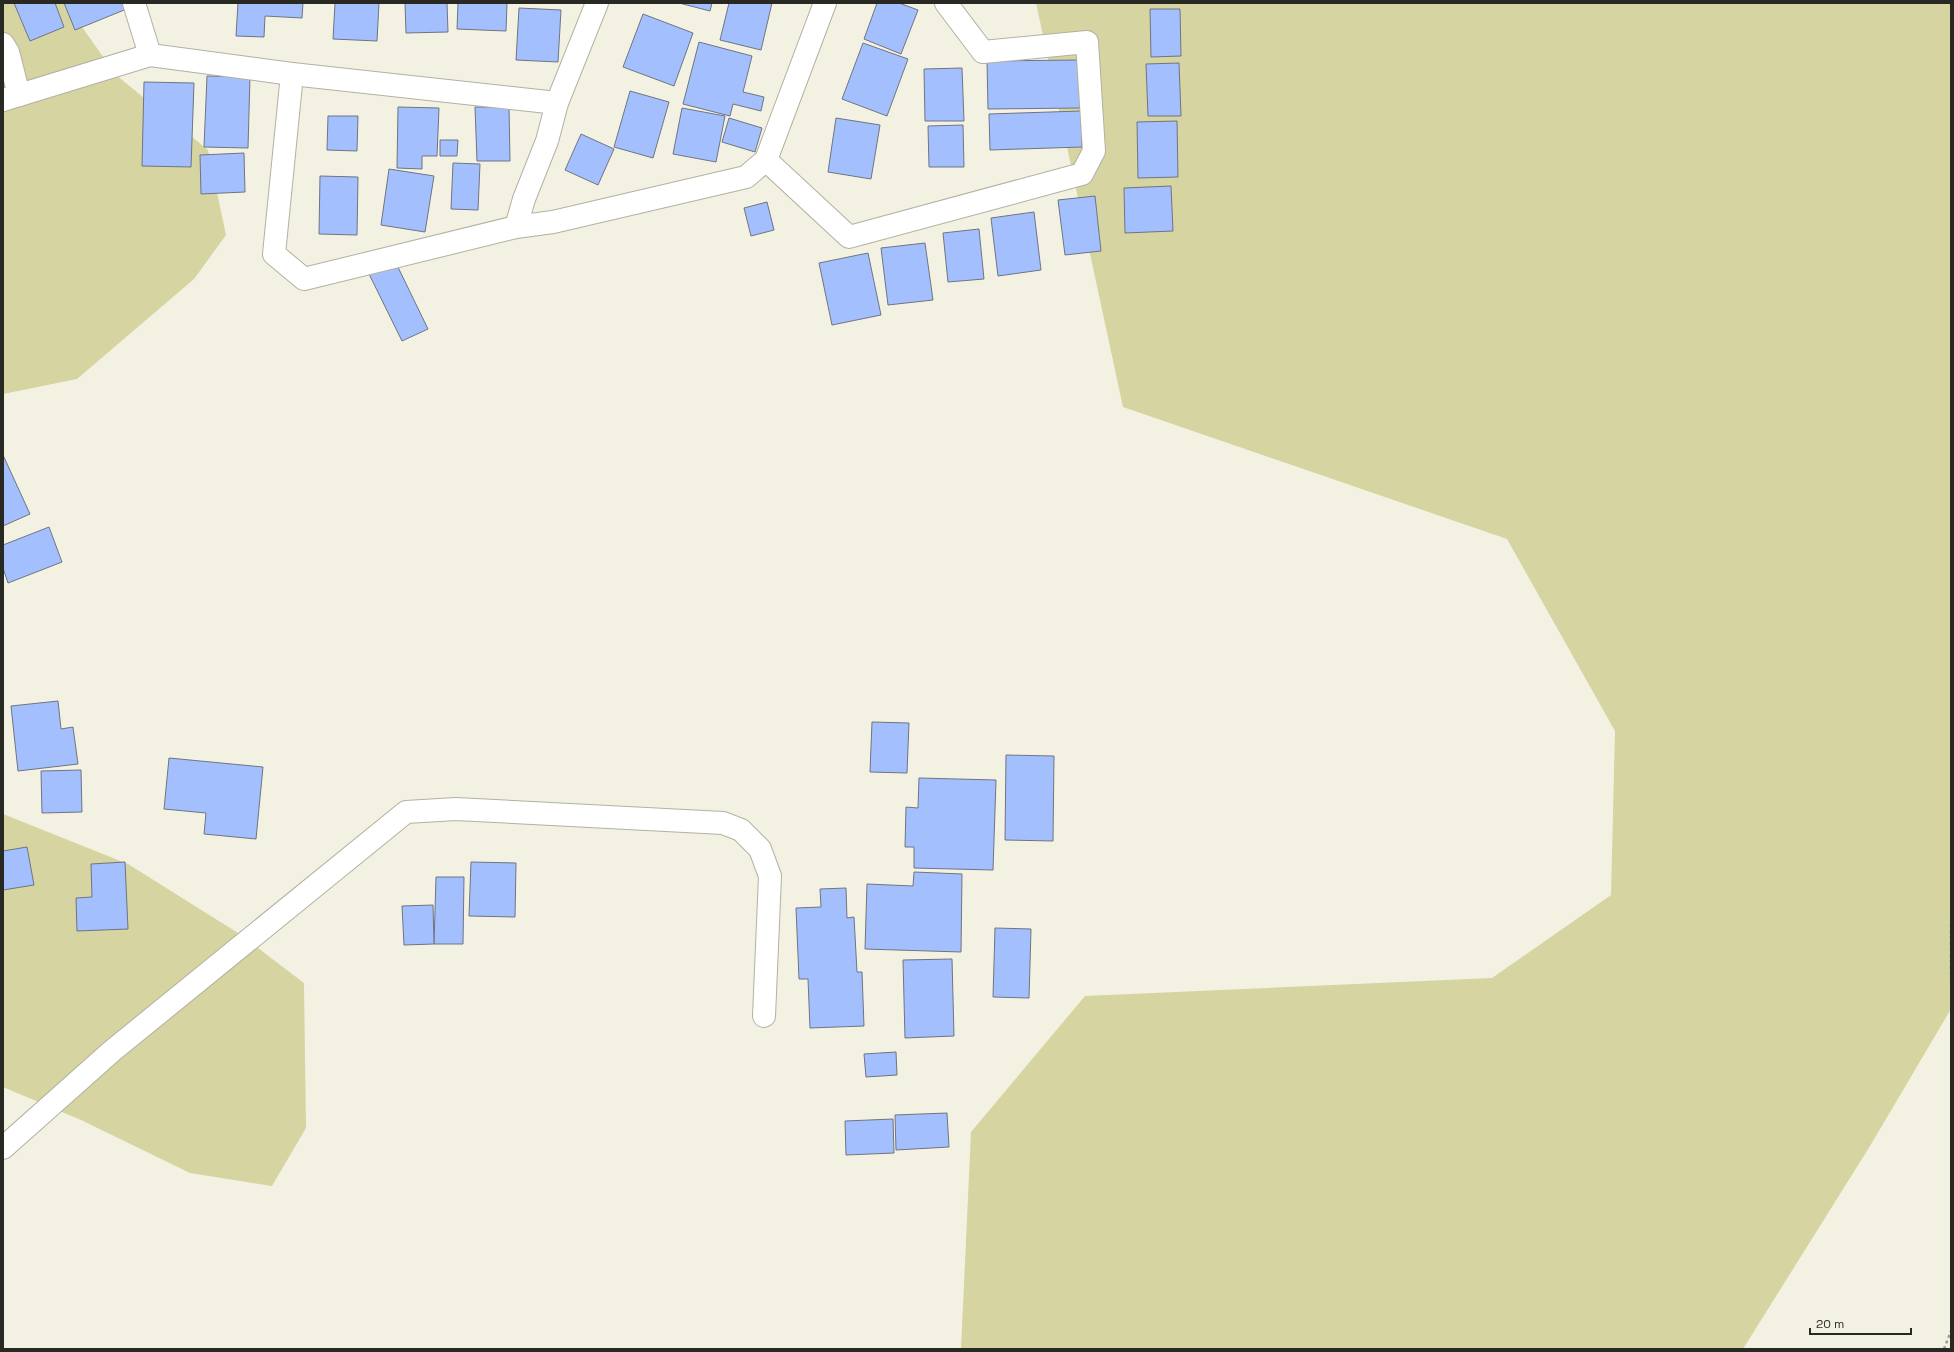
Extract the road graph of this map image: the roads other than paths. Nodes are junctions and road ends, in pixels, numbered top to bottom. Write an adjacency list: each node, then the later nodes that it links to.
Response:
1 (134, 3): 6 (street)
2 (597, 3): 9 (street)
3 (825, 3): 10 (street)
4 (946, 3): 10 (street)
5 (3, 44): 8 (street)
6 (150, 55): 7 (street); 8 (street)
7 (292, 74): 9 (street); 11 (street)
8 (11, 98)
9 (557, 103): 11 (street)
10 (766, 160): 11 (street)
11 (516, 227)
12 (764, 1016): 13 (street)
13 (3, 1148)

